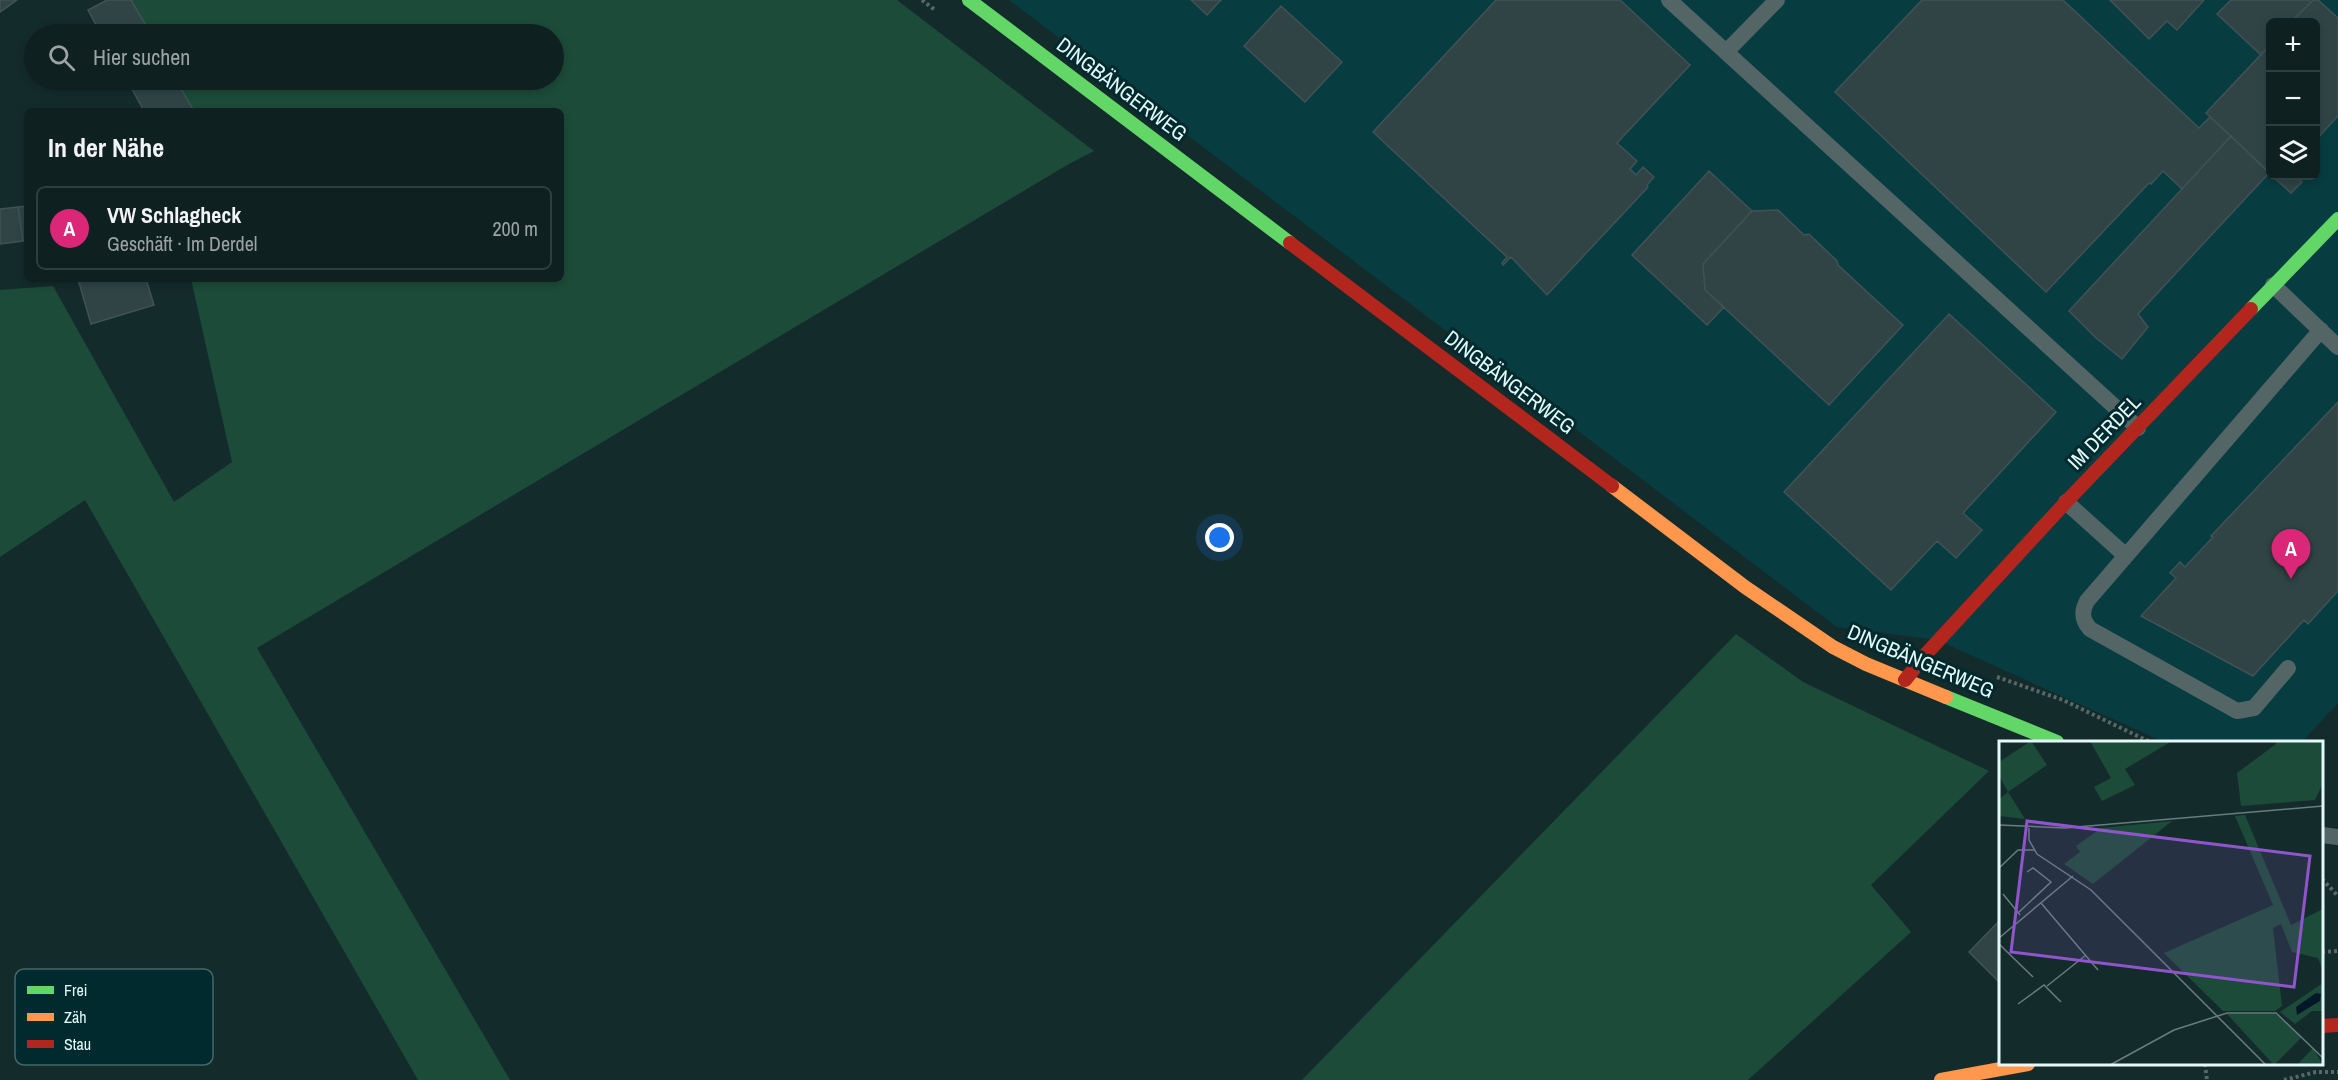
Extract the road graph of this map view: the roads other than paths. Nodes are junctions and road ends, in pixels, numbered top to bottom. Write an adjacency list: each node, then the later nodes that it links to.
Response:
1 (969, 0): 13 (main road, DINGBÄNGERWEG)
2 (1669, 0): 4 (lane)
3 (1777, 0): 4 (lane)
4 (1726, 52): 9 (lane)
5 (2338, 219): 6 (main road, IM DERDEL)
6 (2273, 285): 7 (lane); 9 (main road, IM DERDEL)
7 (2321, 330): 8 (lane); 11 (lane)
8 (2338, 347)
9 (2138, 428): 10 (main road, IM DERDEL)
10 (2066, 502): 11 (lane); 13 (main road, IM DERDEL)
11 (2126, 556): 12 (lane)
12 (2288, 668)
13 (1905, 680): 14 (main road, DINGBÄNGERWEG)
14 (2055, 741)
15 (2323, 835): 16 (lane)
16 (2338, 837)
17 (2023, 1065): 18 (main road)
18 (1941, 1080)

